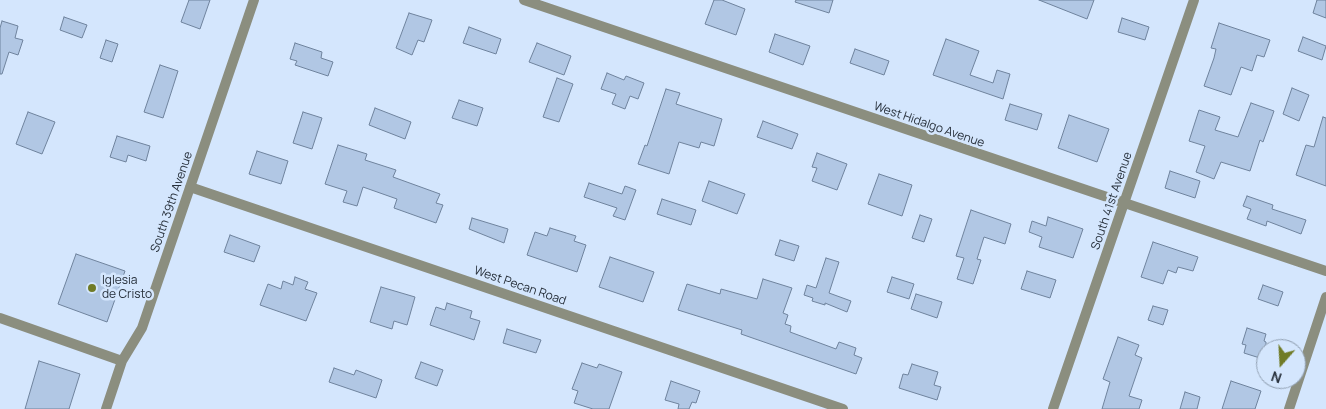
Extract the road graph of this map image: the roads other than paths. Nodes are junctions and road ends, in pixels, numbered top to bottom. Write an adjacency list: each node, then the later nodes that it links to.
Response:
1 (254, 0): 4 (street, South 39th Avenue)
2 (524, 0): 5 (street, West Hidalgo Avenue)
3 (1194, 0): 5 (street, South 41st Avenue)
4 (190, 187): 9 (street, South 39th Avenue); 11 (street, West Pecan Road)
5 (1124, 204): 6 (street, West Hidalgo Avenue); 12 (street, South 41st Avenue)
6 (1326, 271)
7 (1326, 297): 13 (street)
8 (0, 318): 9 (street)
9 (122, 361): 10 (street, South 39th Avenue)
10 (106, 409)
11 (843, 409)
12 (1053, 409)
13 (1289, 409)

